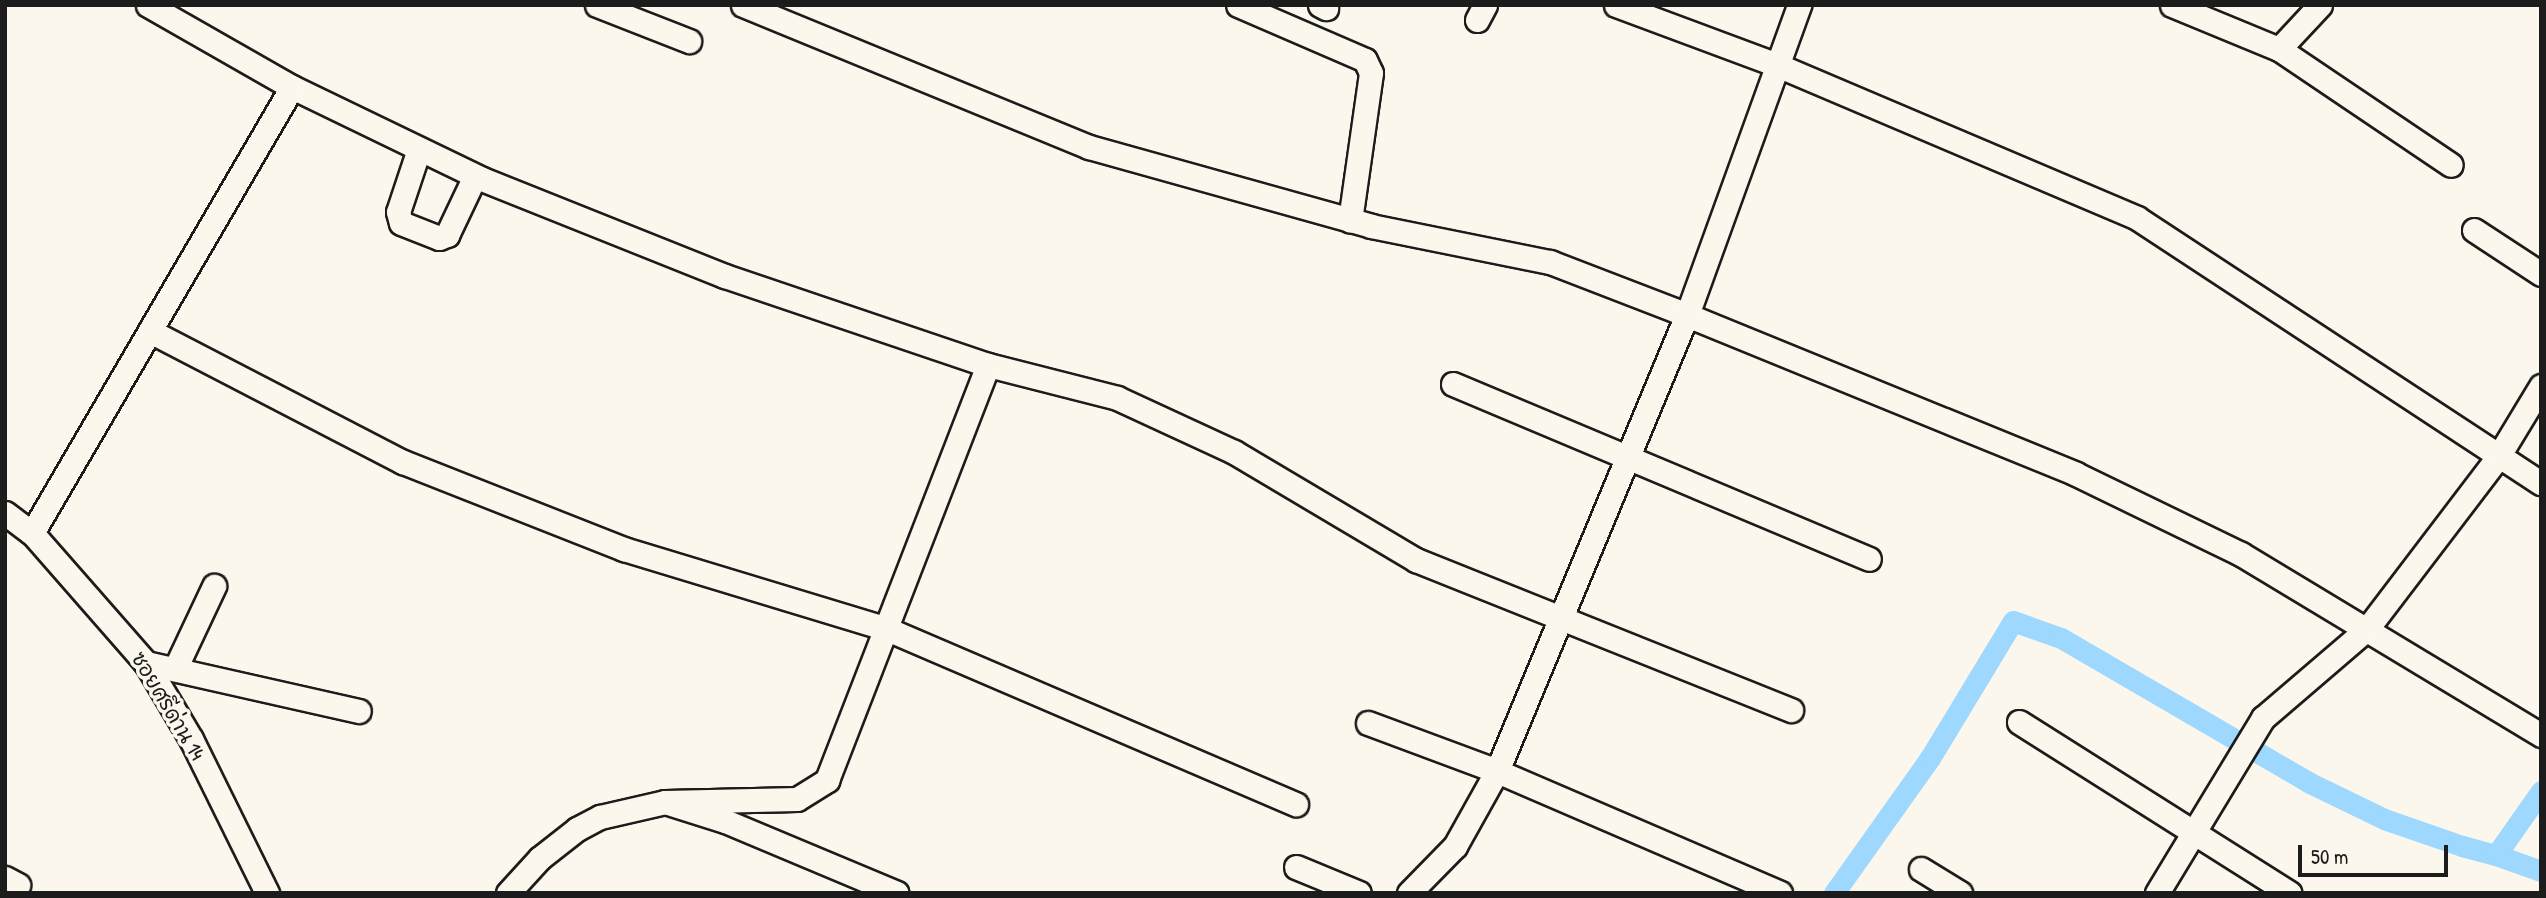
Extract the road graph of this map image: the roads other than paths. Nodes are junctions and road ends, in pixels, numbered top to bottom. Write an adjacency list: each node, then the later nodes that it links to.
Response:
1 (148, 5): 13 (street)
2 (597, 5): 9 (street)
3 (743, 5): 17 (street)
4 (1238, 5): 17 (street)
5 (1616, 5): 12 (street)
6 (1799, 5): 12 (street)
7 (2172, 5): 11 (street)
8 (2320, 5): 11 (street)
9 (629, 12): 10 (street)
10 (689, 41)
11 (2279, 49): 15 (street)
12 (1777, 65): 20 (street); 26 (street)
13 (292, 87): 14 (street); 21 (street)
14 (419, 149): 16 (street); 16 (street)
15 (2451, 165)
16 (475, 176): 22 (street)
17 (1350, 221): 20 (street)
18 (2474, 229): 19 (street)
19 (2541, 274)
20 (1687, 315): 25 (street); 34 (street)
21 (150, 331): 29 (street); 33 (street)
22 (988, 365): 32 (street); 33 (street)
23 (1453, 384): 25 (street)
24 (2541, 386): 26 (street)
25 (1626, 454): 30 (street); 32 (street)
26 (2498, 457): 27 (street); 34 (street)
27 (2541, 483)
28 (5, 513): 29 (street, ซอยศรีด่าน 14)
29 (32, 533): 35 (street, ซอยศรีด่าน 14)
30 (1868, 559)
31 (215, 586): 36 (street)
32 (1559, 618): 37 (street); 42 (street)
33 (887, 629): 43 (street); 44 (street)
34 (2367, 629): 41 (street); 45 (street)
35 (146, 663): 36 (street); 48 (street, ซอยศรีด่าน 14)
36 (175, 669): 38 (street)
37 (1791, 710)
38 (359, 711)
39 (2019, 722): 45 (street)
40 (1368, 723): 42 (street)
41 (2541, 735)
42 (1497, 771): 52 (street); 53 (street)
43 (665, 802): 49 (street); 50 (street)
44 (1296, 804)
45 (2194, 834): 55 (street); 56 (street)
46 (1296, 867): 51 (street)
47 (1921, 869): 54 (street)
48 (267, 893)
49 (508, 893)
50 (897, 893)
51 (1359, 893)
52 (1409, 893)
53 (1780, 893)
54 (1961, 893)
55 (2157, 893)
56 (2290, 893)

